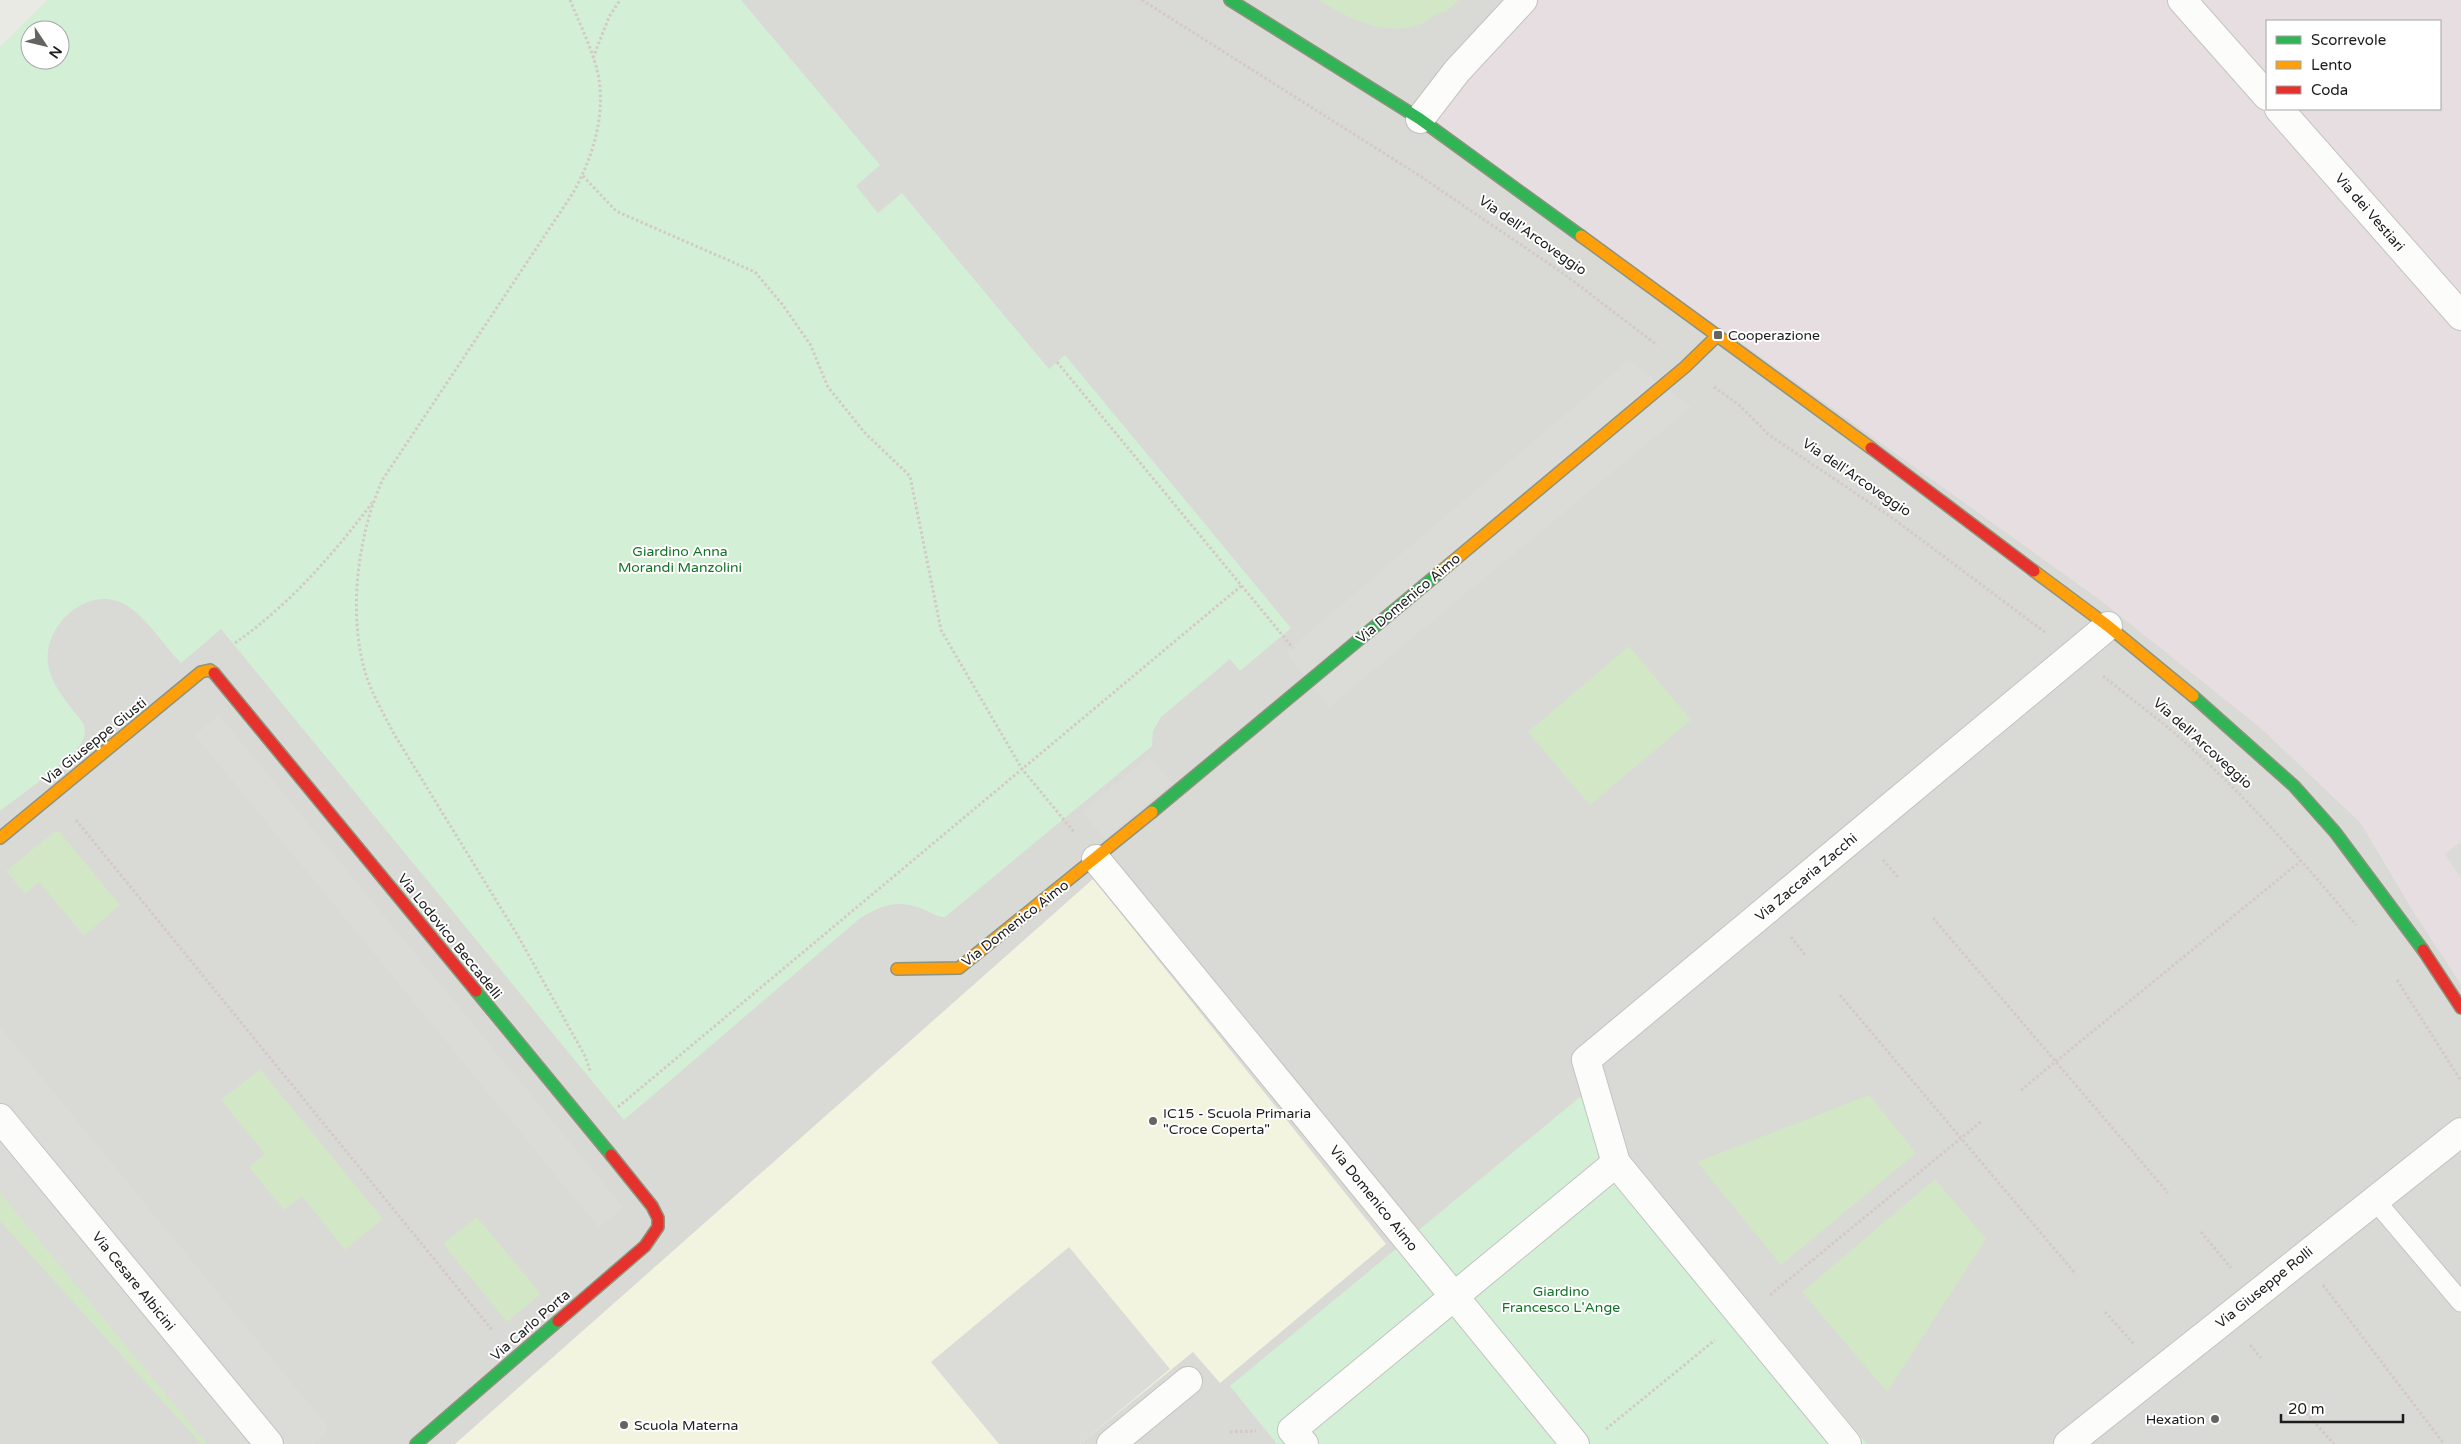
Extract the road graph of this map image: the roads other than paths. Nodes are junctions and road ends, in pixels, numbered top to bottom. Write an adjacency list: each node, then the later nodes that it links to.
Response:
1 (1230, 0): 6 (street, Via dell'Arcoveggio)
2 (1523, 0): 6 (street)
3 (2182, 0): 4 (street)
4 (2266, 95)
5 (2280, 110): 7 (street, Via dei Vestiari)
6 (1420, 119): 8 (street, Via dell'Arcoveggio)
7 (2461, 316)
8 (1718, 335): 9 (street, Via dell'Arcoveggio); 12 (street, Via Domenico Aimo)
9 (2108, 626): 14 (street, Via dell'Arcoveggio); 17 (street, Via Zaccaria Zacchi)
10 (210, 670): 11 (street, Via Giuseppe Giusti); 19 (street, Via Lodovico Beccadelli)
11 (0, 838)
12 (1096, 859): 13 (street, Via Domenico Aimo); 20 (street, Via Domenico Aimo)
13 (897, 969)
14 (2461, 1008)
15 (0, 1118): 23 (street, Via Cesare Albicini)
16 (2461, 1132): 18 (street, Via Giuseppe Rolli)
17 (1616, 1163): 20 (street); 28 (street)
18 (2374, 1199): 21 (lane); 29 (street, Via Giuseppe Rolli)
19 (660, 1225): 24 (street, Via Carlo Porta)
20 (1453, 1296): 26 (street); 27 (street, Via Domenico Aimo)
21 (2461, 1302)
22 (1188, 1381): 25 (street)
23 (268, 1444)
24 (416, 1444)
25 (1111, 1444)
26 (1304, 1444)
27 (1575, 1444)
28 (1847, 1444)
29 (2068, 1444)

